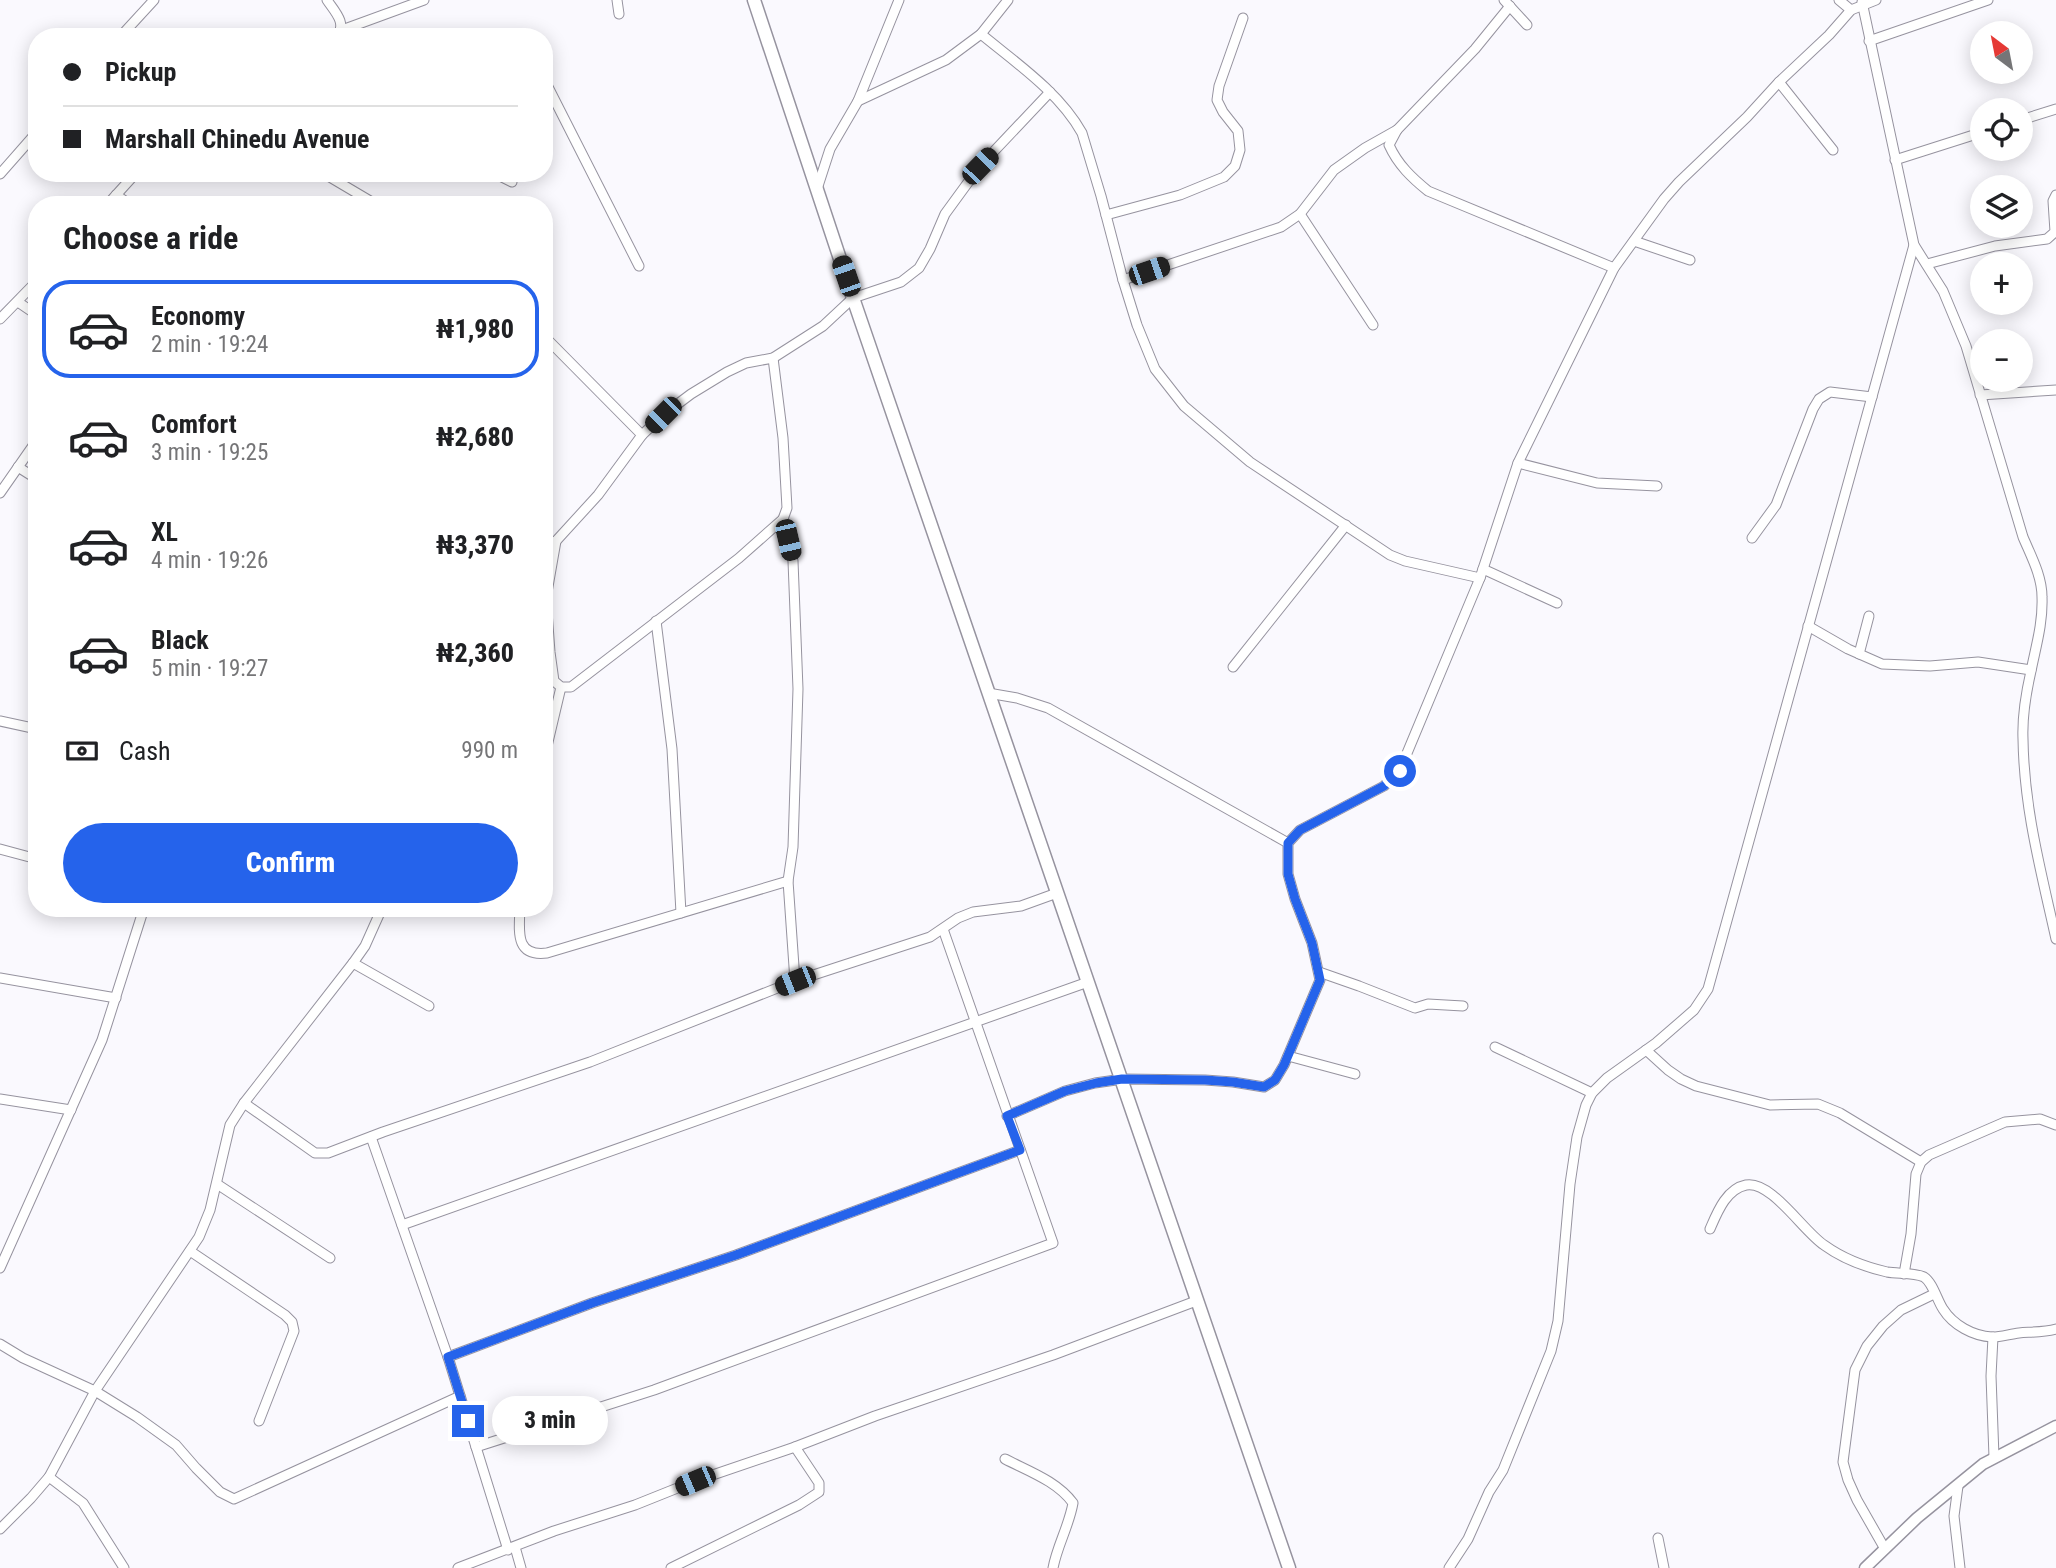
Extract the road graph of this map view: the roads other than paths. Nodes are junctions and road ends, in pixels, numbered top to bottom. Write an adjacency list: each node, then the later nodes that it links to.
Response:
1 (154, 0): 17 (street)
2 (327, 0): 18 (street)
3 (424, 0): 19 (street)
4 (617, 0): 14 (street)
5 (754, 0): 36 (main road)
6 (899, 0): 25 (street)
7 (1008, 0): 20 (street)
8 (1839, 0): 13 (street)
9 (1876, 0): 12 (street)
10 (1988, 0): 21 (street)
11 (1507, 3): 16 (street); 28 (street)
12 (1862, 3): 13 (street); 21 (street)
13 (1851, 10): 22 (street)
14 (619, 14)
15 (1243, 18): 41 (street)
16 (1527, 25)
17 (128, 28)
18 (341, 28)
19 (353, 28)
20 (981, 33): 23 (street); 25 (street)
21 (1869, 41): 32 (street)
22 (1779, 82): 31 (street); 42 (street)
23 (1051, 92): 41 (street); 50 (street)
24 (553, 97): 46 (street)
25 (858, 101): 36 (street)
26 (2056, 109): 27 (street)
27 (2033, 116)
28 (1397, 130): 40 (street); 47 (street)
29 (1970, 136): 32 (street)
30 (28, 142): 33 (street)
31 (1833, 150)
32 (1895, 160): 43 (street)
33 (0, 174)
34 (127, 182): 37 (street)
35 (341, 182): 39 (street)
36 (817, 190): 50 (main road)
37 (116, 195)
38 (2056, 195): 45 (street)
39 (363, 196)
40 (1300, 214): 48 (street); 54 (street)
41 (1106, 215): 48 (street)
42 (1634, 241): 44 (street); 47 (street)
43 (1914, 245): 45 (street); 59 (street)
44 (1690, 260)
45 (1927, 264): 58 (street)
46 (639, 266)
47 (1614, 268): 62 (street)
48 (1123, 280): 68 (street)
49 (28, 291): 51 (street)
50 (853, 298): 56 (street); 83 (main road)
51 (18, 302): 52 (street); 53 (street)
52 (28, 309)
53 (0, 319)
54 (1373, 325)
55 (553, 346): 60 (street)
56 (773, 358): 60 (street); 67 (street)
57 (2056, 390): 58 (street)
58 (1980, 395): 80 (street)
59 (1872, 397): 69 (street); 77 (street)
60 (642, 435): 70 (street)
61 (28, 453): 63 (street)
62 (1518, 463): 65 (street); 73 (street)
63 (18, 467): 64 (street); 66 (street)
64 (28, 473)
65 (1657, 486)
66 (0, 494)
67 (783, 519): 76 (street); 90 (street)
68 (1346, 525): 73 (street); 79 (street)
69 (1752, 538)
70 (556, 541): 71 (street); 72 (street)
71 (553, 542)
72 (553, 558)
73 (1482, 573): 74 (street); 87 (street)
74 (1557, 603)
75 (1869, 616): 78 (street)
76 (656, 621): 82 (street); 92 (street)
77 (1808, 626): 78 (street); 108 (street)
78 (1859, 654): 80 (street)
79 (1233, 667)
80 (2031, 670): 97 (street)
81 (553, 674): 82 (street)
82 (561, 687): 85 (street)
83 (988, 693): 87 (street); 91 (main road)
84 (0, 721): 86 (street)
85 (553, 721)
86 (28, 727)
87 (1288, 843): 99 (street)
88 (0, 849): 89 (street)
89 (28, 857)
90 (788, 881): 92 (street); 101 (street)
91 (1057, 893): 96 (street); 102 (main road)
92 (681, 913): 95 (street)
93 (141, 917): 103 (street)
94 (378, 917): 98 (street)
95 (520, 917)
96 (943, 929): 101 (street); 106 (street)
97 (2056, 939)
98 (353, 963): 104 (street); 114 (street)
99 (1318, 972): 105 (street); 109 (street)
100 (0, 978): 103 (street)
101 (795, 981): 118 (street)
102 (1088, 982): 106 (street); 111 (main road)
103 (116, 998): 115 (street)
104 (429, 1006)
105 (1463, 1006)
106 (976, 1022): 116 (street); 122 (street)
107 (1495, 1047): 112 (street)
108 (1646, 1050): 112 (street); 120 (street)
109 (1288, 1056): 110 (street); 111 (street)
110 (1355, 1074)
111 (1122, 1079): 116 (street); 130 (main road)
112 (1592, 1093): 155 (street)
113 (0, 1099): 115 (street)
114 (244, 1103): 118 (street); 121 (street)
115 (71, 1110): 124 (street)
116 (1007, 1116): 119 (street)
117 (2056, 1125): 120 (street)
118 (372, 1137): 122 (street)
119 (1020, 1150): 134 (street); 139 (street)
120 (1922, 1162): 128 (street)
121 (217, 1184): 125 (street); 126 (street)
122 (402, 1226): 134 (street)
123 (1710, 1229): 128 (street)
124 (3, 1251): 127 (street)
125 (190, 1251): 135 (street); 137 (street)
126 (330, 1258)
127 (0, 1268)
128 (1904, 1274): 129 (street)
129 (1934, 1294): 132 (street); 148 (street)
130 (1196, 1301): 140 (street); 154 (main road)
131 (2056, 1329): 132 (street)
132 (1993, 1337): 141 (street)
133 (0, 1344): 135 (street)
134 (448, 1357): 136 (street)
135 (95, 1391): 136 (street); 143 (street)
136 (460, 1395): 139 (street)
137 (259, 1422)
138 (2056, 1426): 141 (street)
139 (476, 1447): 147 (street)
140 (795, 1447): 147 (street); 152 (street)
141 (1994, 1457): 144 (street)
142 (1004, 1459): 153 (street)
143 (49, 1477): 145 (street); 149 (street)
144 (1958, 1486): 148 (street); 158 (street)
145 (0, 1529)
146 (1658, 1538): 156 (street)
147 (511, 1549): 150 (street); 151 (street)
148 (1885, 1549): 157 (street)
149 (124, 1568)
150 (458, 1568)
151 (521, 1568)
152 (671, 1568)
153 (1053, 1568)
154 (1289, 1568)
155 (1449, 1568)
156 (1664, 1568)
157 (1865, 1568)
158 (1960, 1568)

